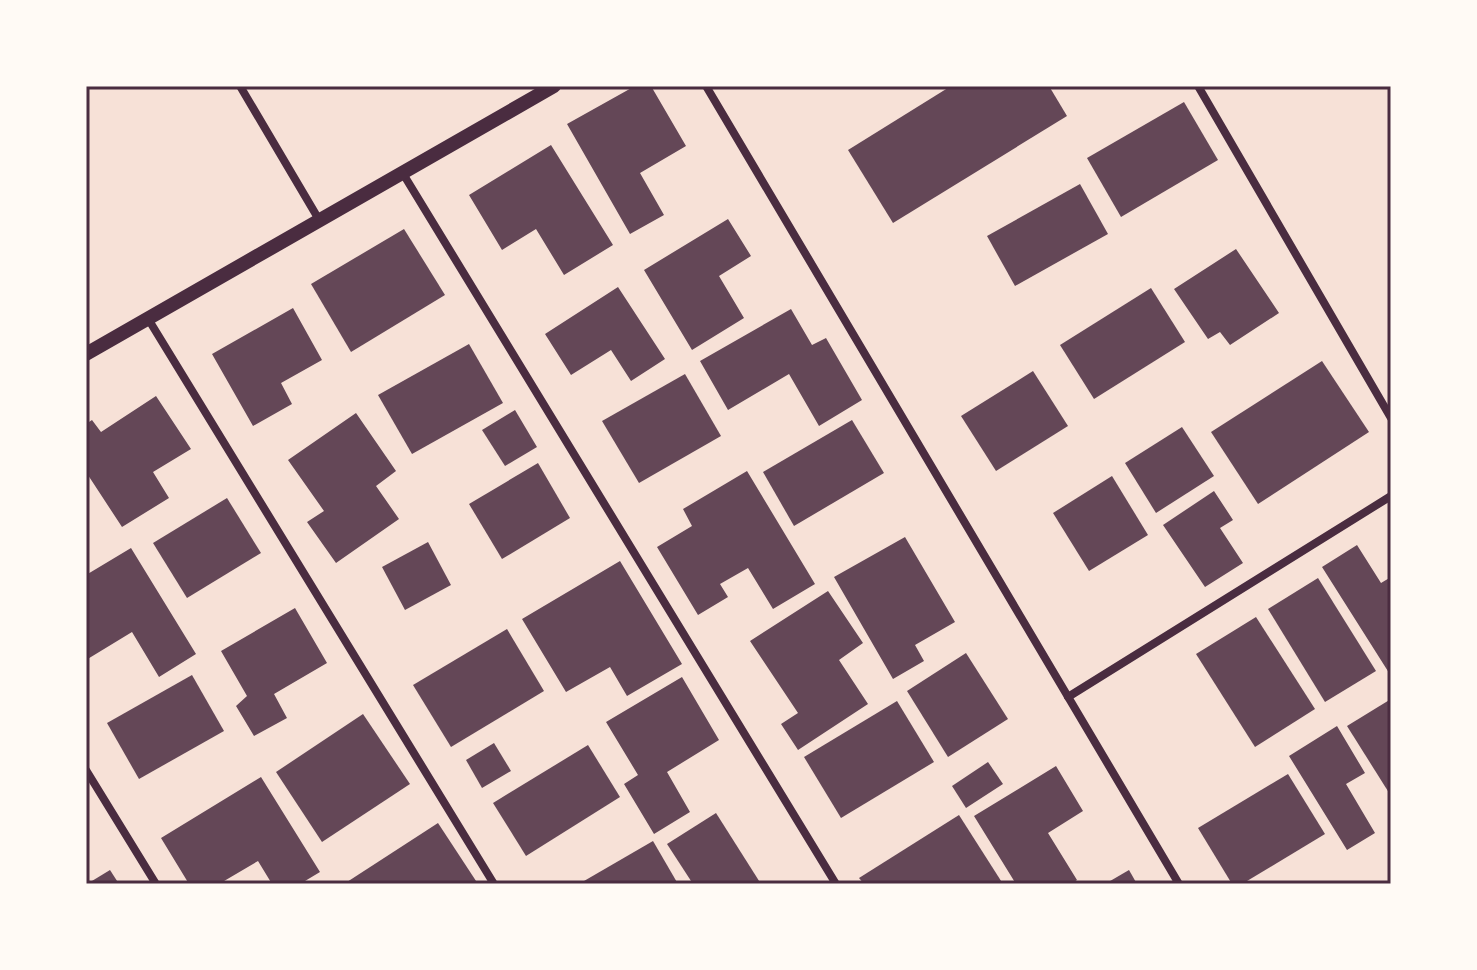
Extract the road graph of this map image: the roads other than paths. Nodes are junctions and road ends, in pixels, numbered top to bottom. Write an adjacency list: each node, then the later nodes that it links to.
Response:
1 (240, 86): 6 (street)
2 (554, 86): 5 (street)
3 (706, 86): 11 (street)
4 (1198, 86): 9 (street)
5 (401, 171): 6 (street); 15 (street)
6 (318, 218): 7 (street)
7 (147, 317): 8 (street); 14 (street)
8 (86, 354)
9 (1391, 418)
10 (1391, 496): 11 (street)
11 (1068, 697): 16 (street)
12 (86, 770): 13 (street)
13 (156, 884)
14 (494, 884)
15 (836, 884)
16 (1179, 884)

